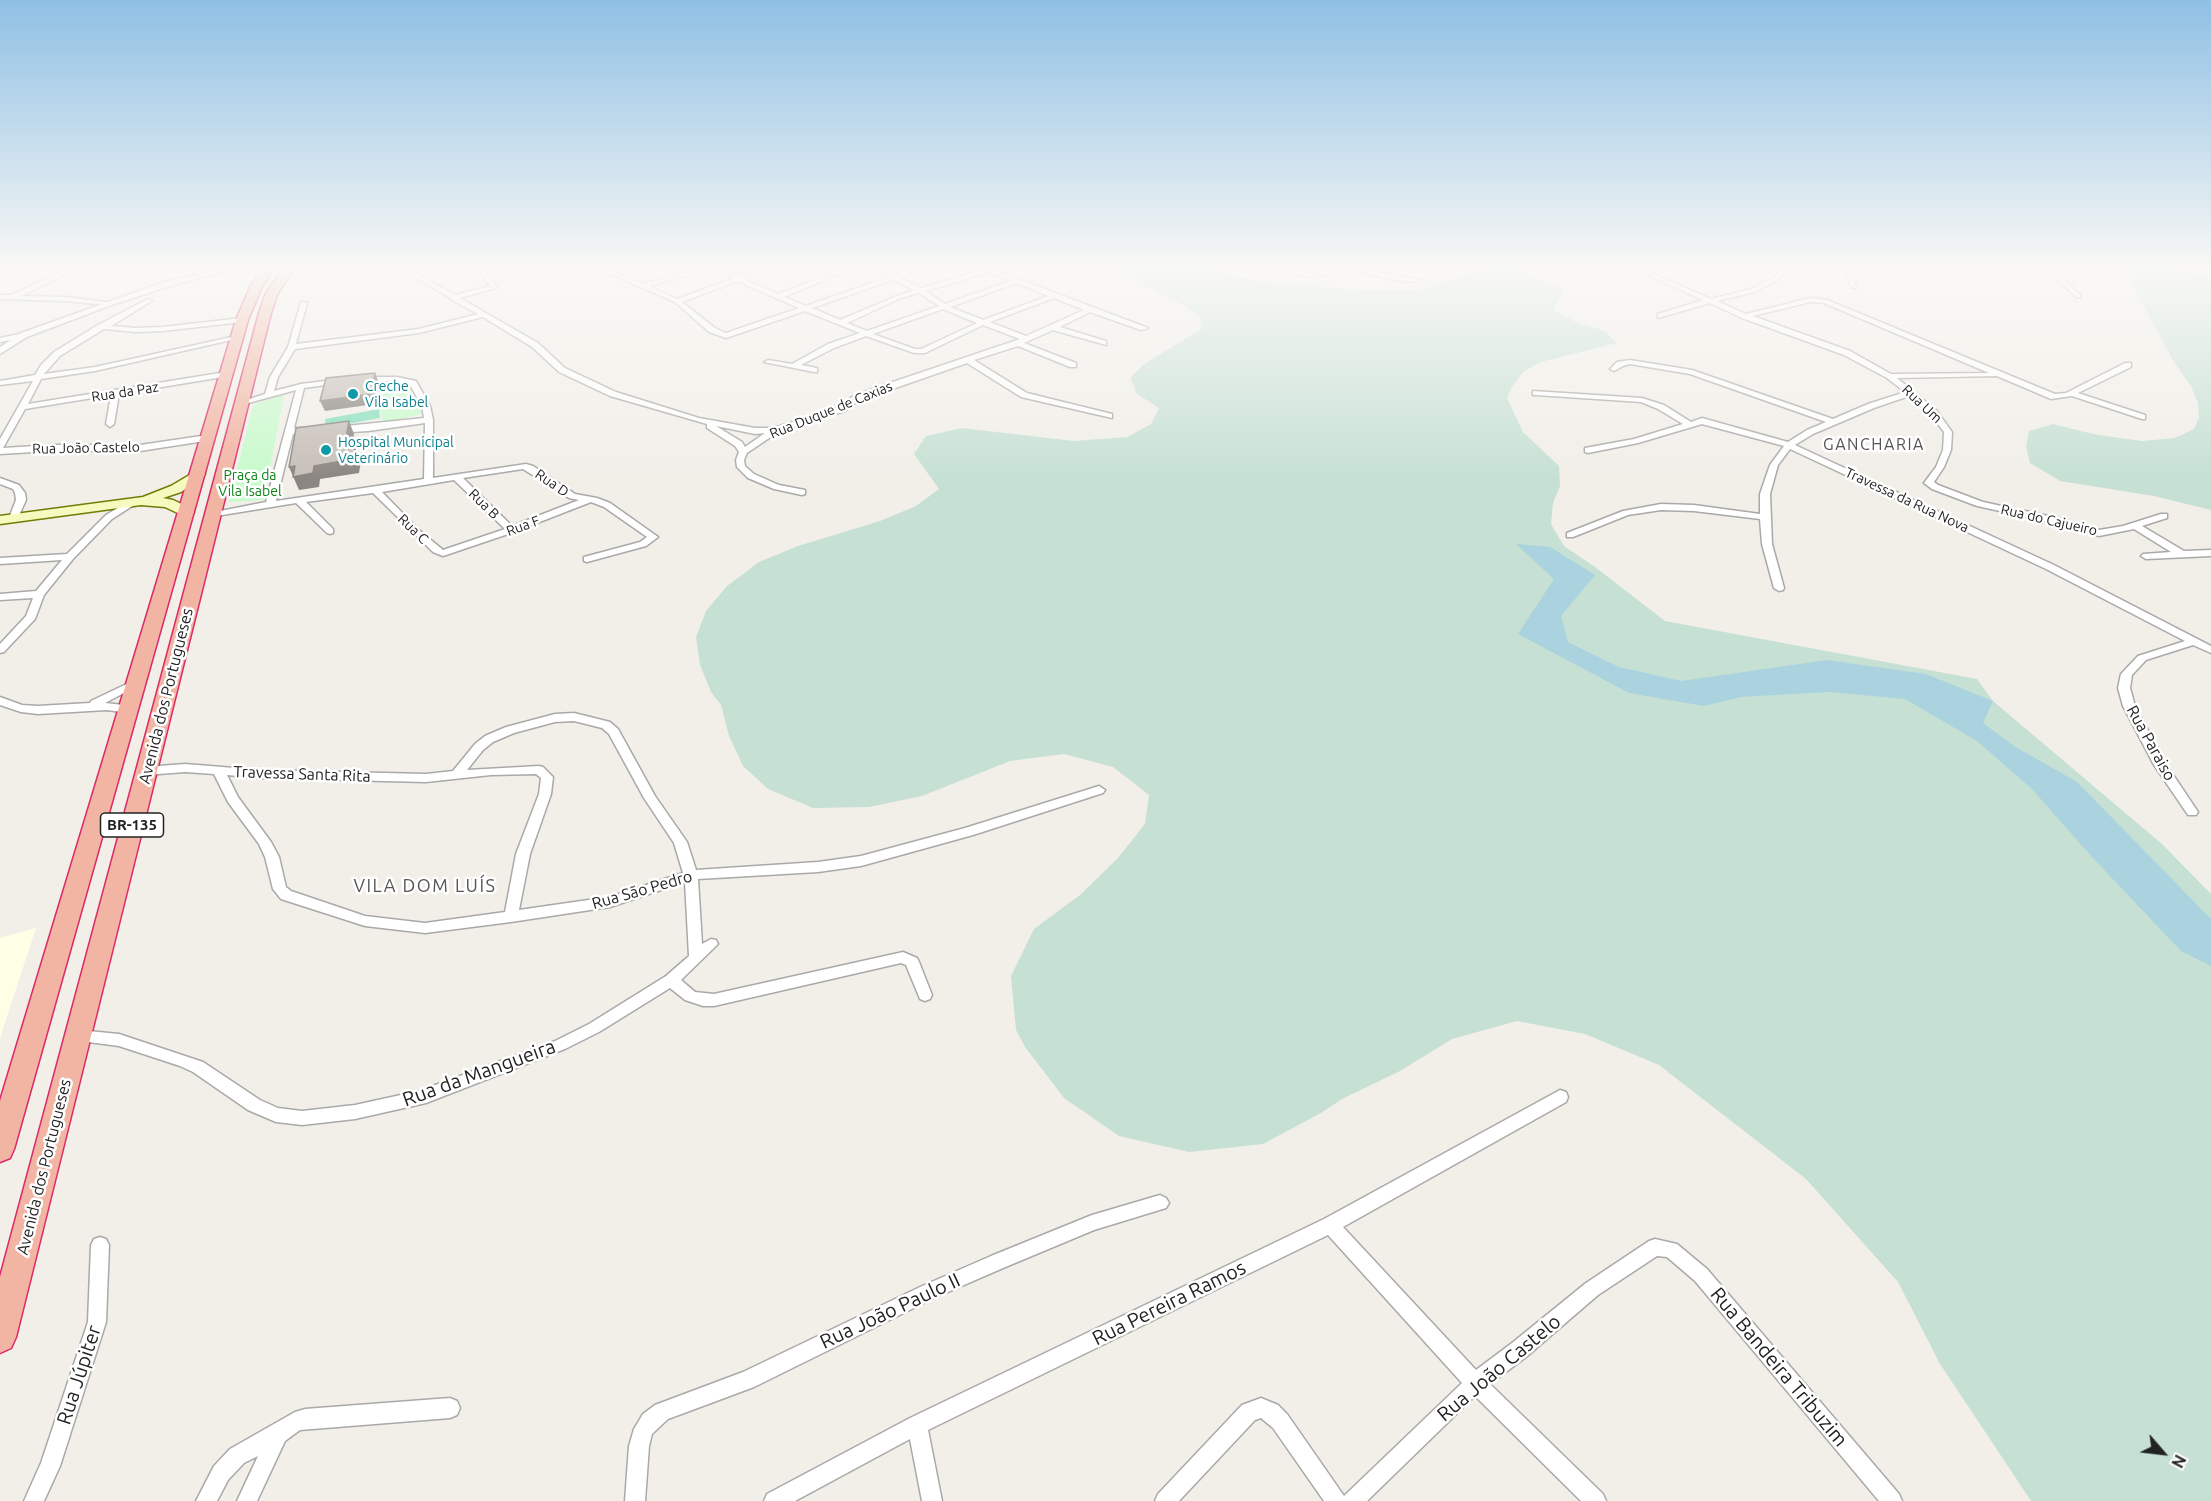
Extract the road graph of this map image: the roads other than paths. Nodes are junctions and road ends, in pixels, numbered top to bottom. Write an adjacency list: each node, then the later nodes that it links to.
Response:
1 (17, 339): 20 (street)
2 (81, 339): 30 (street)
3 (236, 339): 18 (highway, Avenida dos Portugueses / BR-135)
4 (255, 339): 33 (highway, Avenida dos Portugueses / BR-135)
5 (294, 339): 19 (street)
6 (351, 339): 19 (street)
7 (524, 339): 43 (street)
8 (853, 339): 25 (street)
9 (880, 339): 10 (street)
10 (948, 339)
11 (1018, 339): 16 (street)
12 (1026, 339): 16 (street, Rua Duque de Caxias)
13 (1091, 339): 17 (street)
14 (1809, 339): 29 (street, Rua Um)
15 (1914, 339): 28 (street)
16 (1022, 341): 21 (street, Rua Duque de Caxias); 23 (street)
17 (1103, 343)
18 (234, 345): 30 (street, Rua da Paz); 33 (highway, Avenida dos Portugueses / BR-135); 33 (highway)
19 (292, 346): 38 (street)
20 (0, 351)
21 (968, 360): 40 (street); 47 (street, Rua Duque de Caxias)
22 (768, 362): 25 (street)
23 (1073, 365)
24 (2128, 365): 37 (street)
25 (794, 366): 27 (street)
26 (1614, 369): 44 (street)
27 (814, 370)
28 (1998, 375): 29 (street); 37 (street)
29 (1890, 376): 36 (street, Rua Um)
30 (39, 378): 31 (street, Rua da Paz); 39 (street)
31 (0, 383)
32 (301, 386): 38 (street, Rua da Paz); 42 (street, Rua da Paz); 48 (street)
33 (238, 387): 34 (street, Rua da Paz); 38 (street, Rua da Paz); 49 (highway, Avenida dos Portugueses / BR-135); 65 (highway, Avenida dos Portugueses / BR-135)
34 (115, 393): 39 (street, Rua da Paz); 45 (street)
35 (1536, 393): 46 (street)
36 (1911, 393): 44 (street); 58 (street, Rua Um)
37 (2071, 393): 41 (street)
38 (269, 395)
39 (23, 407): 51 (street)
40 (1109, 416)
41 (2142, 417)
42 (429, 420): 48 (street); 57 (street)
43 (698, 420): 47 (street); 53 (street)
44 (1833, 422): 50 (street)
45 (110, 424)
46 (1689, 424): 50 (street, Travessa da Rua Nova); 52 (street, Travessa da Rua Nova)
47 (776, 430): 53 (street, Rua Duque de Caxias)
48 (289, 431): 64 (street)
49 (208, 438): 51 (street, Rua João Castelo); 54 (highway, Avenida dos Portugueses / BR-135)
50 (1789, 445): 68 (street); 84 (street, Travessa da Rua Nova)
51 (0, 449)
52 (1588, 450)
53 (743, 452): 60 (street)
54 (198, 474): 63 (main road); 66 (highway, Avenida dos Portugueses / BR-135)
55 (456, 477): 57 (street, Rua D); 61 (street, Rua D); 72 (street, Rua B)
56 (0, 481): 69 (street)
57 (428, 482): 59 (street, Rua D)
58 (1935, 487): 70 (street, Rua do Cajueiro)
59 (375, 490): 62 (street, Rua D); 74 (street, Rua C)
60 (802, 492)
61 (589, 500): 72 (street, Rua F); 79 (street, Rua D)
62 (299, 501): 64 (street, Rua D); 71 (street)
63 (136, 502): 66 (main road); 69 (main road); 78 (street)
64 (270, 505): 65 (street, Rua D)
65 (214, 511): 91 (highway, Avenida dos Portugueses / BR-135)
66 (187, 512): 87 (highway, Avenida dos Portugueses / BR-135)
67 (2164, 516): 70 (street, Rua do Cajueiro)
68 (1765, 517): 73 (street); 81 (street)
69 (7, 519)
70 (2135, 526): 76 (street)
71 (330, 531)
72 (511, 531): 74 (street, Rua F)
73 (1570, 535)
74 (457, 549)
75 (2211, 553): 76 (street)
76 (2182, 554): 77 (street)
77 (2146, 556)
78 (70, 557): 80 (street); 82 (street)
79 (587, 559)
80 (0, 561)
81 (1779, 588)
82 (39, 594): 83 (street); 85 (street)
83 (0, 597)
84 (2195, 641): 86 (street, Travessa da Rua Nova); 95 (street, Rua Paraiso)
85 (0, 650)
86 (2211, 650)
87 (137, 682): 89 (street); 90 (highway, Avenida dos Portugueses / BR-135)
88 (0, 701): 89 (street)
89 (77, 708): 90 (street)
90 (128, 713): 91 (highway); 104 (highway, Avenida dos Portugueses / BR-135)
91 (146, 771): 92 (street, Travessa Santa Rita); 102 (highway, Avenida dos Portugueses / BR-135)
92 (219, 771): 93 (street, Travessa Santa Rita); 97 (street, Rua São Pedro)
93 (457, 774): 96 (street); 97 (street, Travessa Santa Rita)
94 (1099, 790): 96 (street, Rua São Pedro)
95 (2192, 812)
96 (691, 875): 97 (street, Rua São Pedro); 99 (street)
97 (511, 917)
98 (711, 944): 99 (street, Rua da Mangueira)
99 (696, 958): 100 (street, Rua da Mangueira)
100 (671, 980): 101 (street); 102 (street, Rua da Mangueira)
101 (925, 995)
102 (78, 1036): 109 (highway, Avenida dos Portugueses / BR-135)
103 (1560, 1097): 106 (street, Rua Pereira Ramos)
104 (0, 1149)
105 (1161, 1203): 117 (street, Rua João Paulo II)
106 (1330, 1225): 110 (street); 112 (street, Rua Pereira Ramos)
107 (100, 1245): 114 (street, Rua Júpiter)
108 (1655, 1247): 110 (street, Rua João Castelo); 124 (street, Rua Bandeira Tribuzim)
109 (0, 1337)
110 (1475, 1383): 122 (street, Rua João Castelo); 123 (street)
111 (450, 1408): 113 (street)
112 (917, 1425): 118 (street, Rua Pereira Ramos); 119 (street)
113 (278, 1434): 115 (street); 116 (street)
114 (34, 1501)
115 (206, 1501)
116 (247, 1501)
117 (635, 1501)
118 (774, 1501)
119 (932, 1501)
120 (1165, 1501): 121 (street)
121 (1336, 1501)
122 (1352, 1501)
123 (1596, 1501)
124 (1892, 1501)

